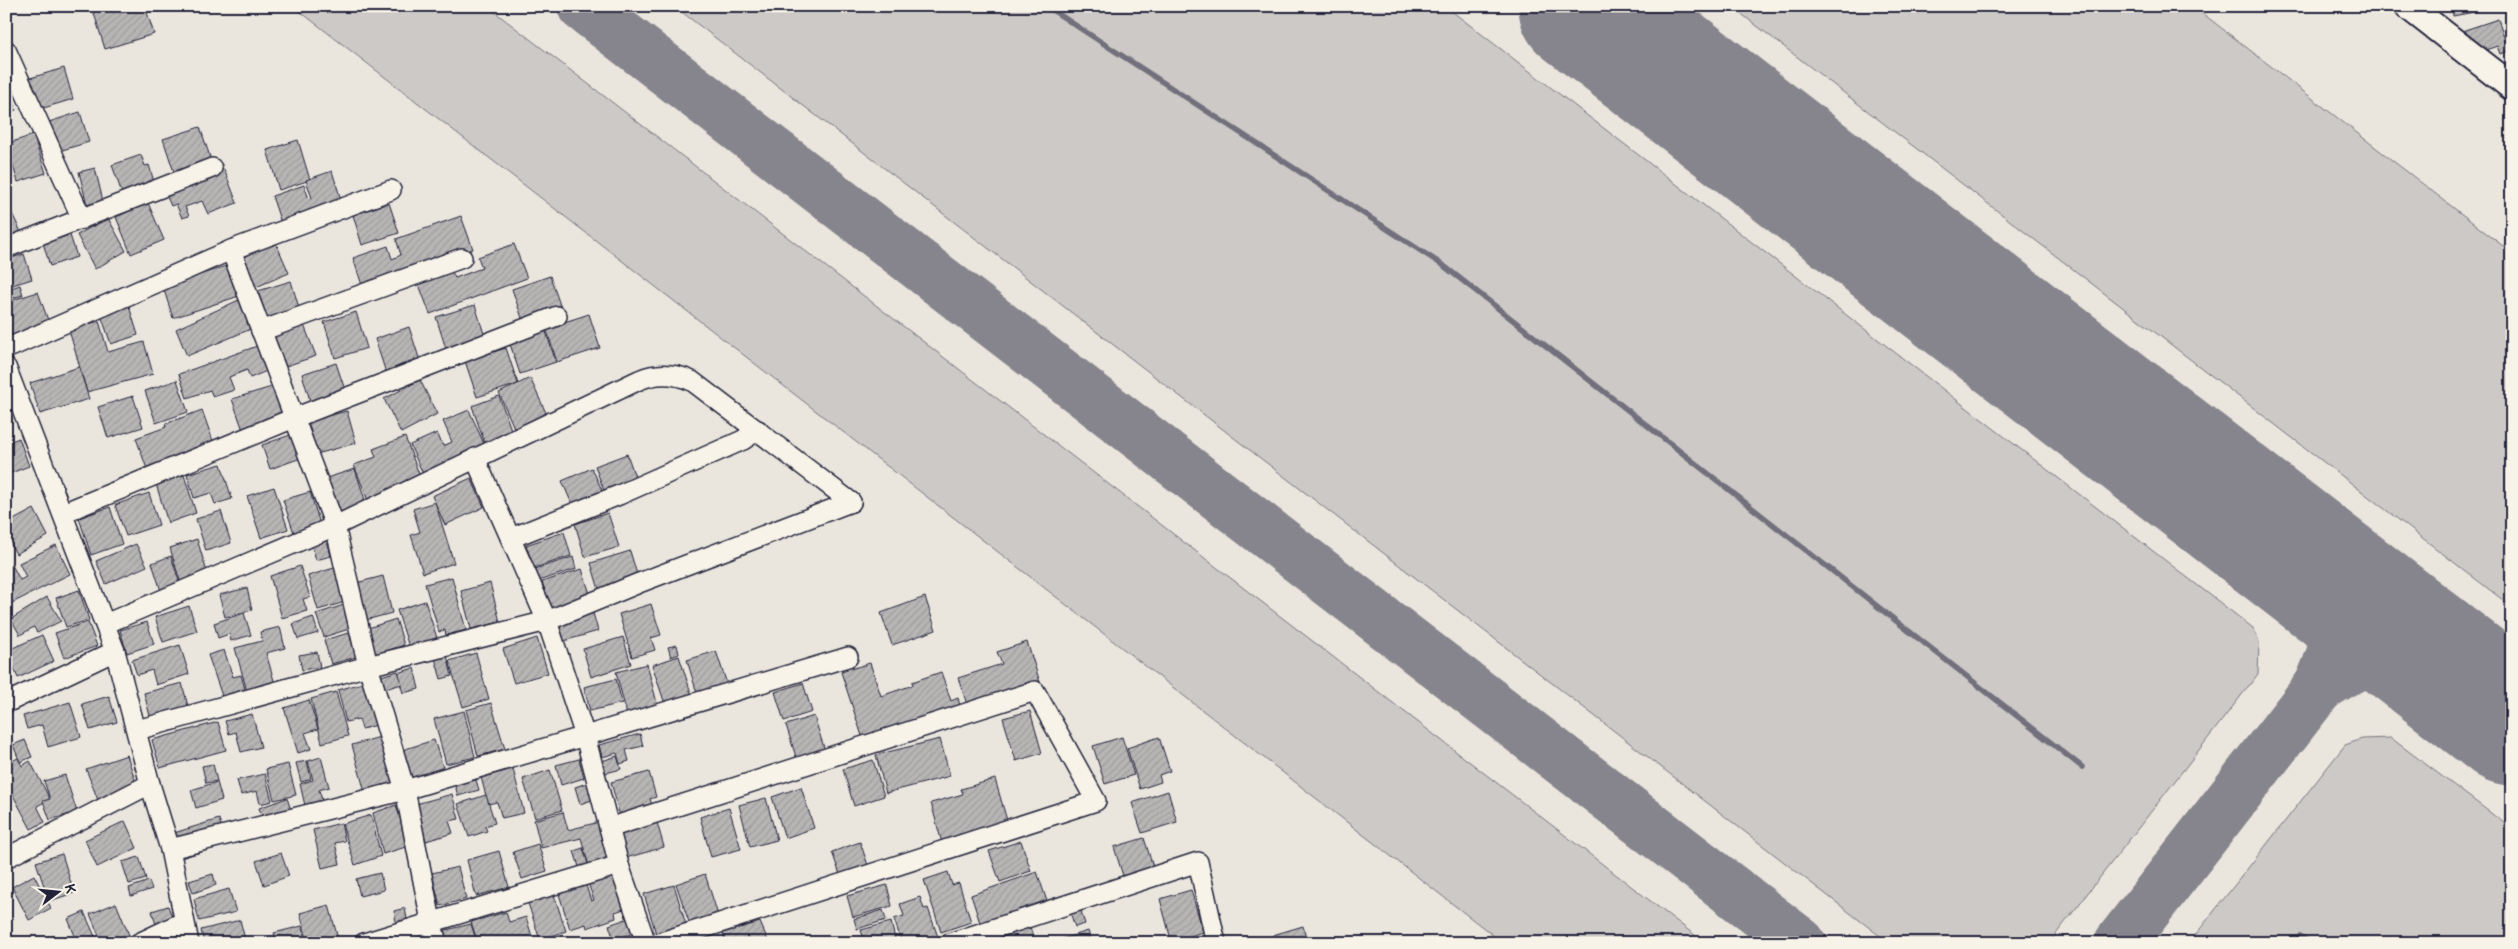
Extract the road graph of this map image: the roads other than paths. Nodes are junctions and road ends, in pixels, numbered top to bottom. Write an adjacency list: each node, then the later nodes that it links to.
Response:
1 (2408, 6): 3 (main road)
2 (6, 50): 6 (street)
3 (2512, 87)
4 (212, 168): 6 (street)
5 (391, 190): 8 (street)
6 (82, 219): 7 (street)
7 (6, 248)
8 (231, 250): 11 (street); 12 (street)
9 (462, 258): 11 (street)
10 (557, 316): 14 (street)
11 (261, 331): 14 (street)
12 (6, 349)
13 (6, 366): 17 (street)
14 (294, 418): 17 (street); 18 (street)
15 (758, 430): 16 (street); 19 (street); 20 (street)
16 (475, 458): 18 (street); 19 (street)
17 (63, 513): 21 (street)
18 (335, 526): 21 (street); 24 (street)
19 (511, 538): 20 (street)
20 (547, 621): 24 (street); 27 (street)
21 (105, 624): 22 (street)
22 (115, 651): 25 (street); 26 (street)
23 (848, 657): 27 (street)
24 (368, 666): 26 (street); 29 (street)
25 (6, 703)
26 (137, 730): 28 (street)
27 (585, 736): 29 (street); 30 (street)
28 (150, 784): 31 (street); 32 (street)
29 (405, 790): 31 (street); 34 (street)
30 (609, 828): 33 (street); 41 (street)
31 (170, 849): 35 (street)
32 (6, 858)
33 (619, 865): 34 (street); 40 (street)
34 (430, 921): 38 (street); 39 (street)
35 (183, 922): 36 (street); 37 (street)
36 (139, 943)
37 (189, 943)
38 (364, 943)
39 (437, 943)
40 (646, 943)
41 (658, 943)
42 (950, 943): 43 (street)
43 (1216, 943)

